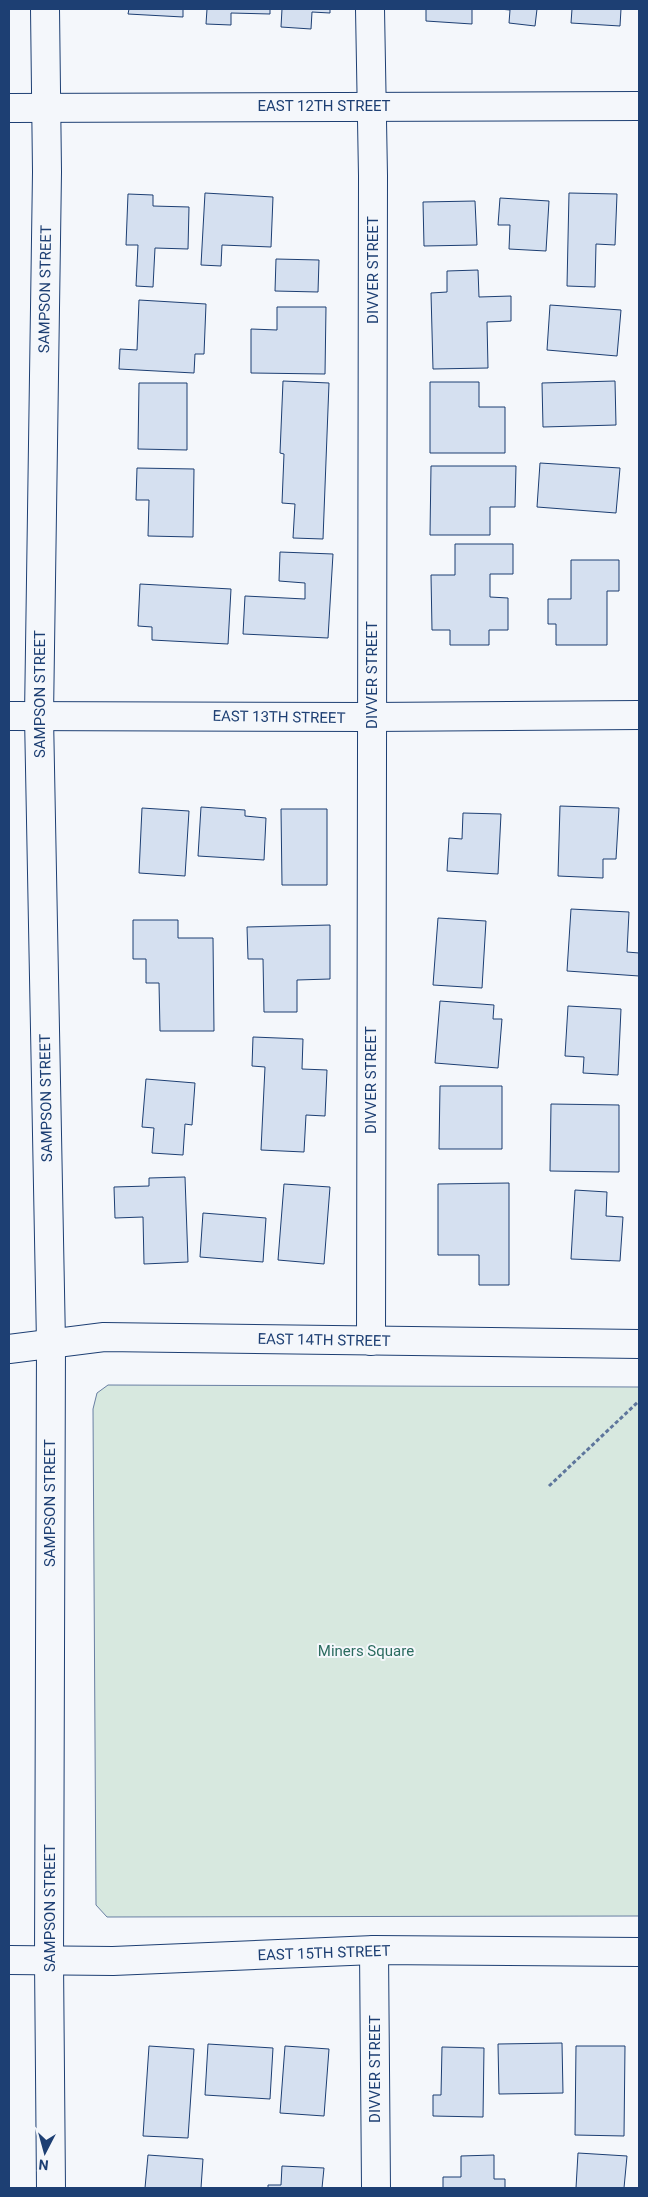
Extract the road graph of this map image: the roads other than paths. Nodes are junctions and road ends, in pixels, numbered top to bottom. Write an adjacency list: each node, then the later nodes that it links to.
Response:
1 (45, 9): 6 (main road, SAMPSON STREET)
2 (370, 9): 3 (main road, DIVVER STREET)
3 (371, 106): 4 (main road, EAST 12TH STREET); 6 (main road, EAST 12TH STREET); 10 (main road, DIVVER STREET)
4 (639, 106)
5 (9, 108): 6 (main road, EAST 12TH STREET)
6 (46, 108): 9 (main road, SAMPSON STREET)
7 (639, 715): 10 (main road, EAST 13TH STREET)
8 (9, 716): 9 (main road, EAST 13TH STREET)
9 (39, 716): 10 (main road, EAST 13TH STREET); 12 (main road, SAMPSON STREET)
10 (371, 717): 11 (main road, DIVVER STREET)
11 (371, 1341): 12 (main road, EAST 14TH STREET); 13 (main road, EAST 14TH STREET)
12 (51, 1343): 14 (main road, EAST 14TH STREET); 18 (main road, SAMPSON STREET)
13 (639, 1344)
14 (9, 1348)
15 (374, 1950): 16 (main road, EAST 15TH STREET); 18 (main road, EAST 15TH STREET); 20 (main road, DIVVER STREET)
16 (639, 1952)
17 (9, 1960): 18 (main road, EAST 15TH STREET)
18 (50, 1960): 19 (main road, SAMPSON STREET)
19 (51, 2188)
20 (376, 2188)

